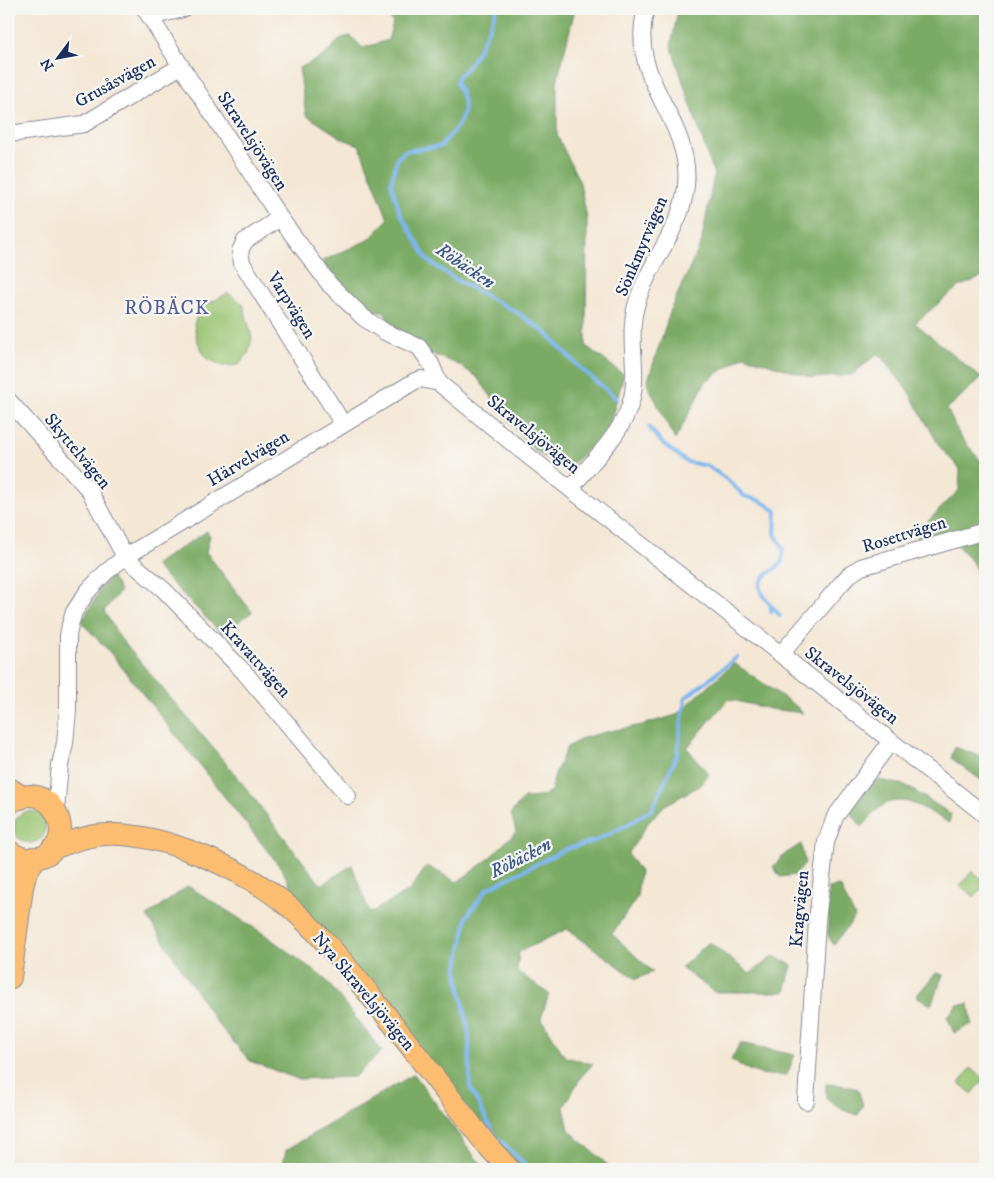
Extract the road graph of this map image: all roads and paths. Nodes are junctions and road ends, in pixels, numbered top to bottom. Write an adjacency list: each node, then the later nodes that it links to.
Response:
1 (183, 9): 3 (street)
2 (646, 9): 10 (street, Sönkmyrvägen)
3 (148, 13): 4 (street, Skravelsjövägen)
4 (180, 66): 5 (street, Grusåsvägen); 6 (street, Skravelsjövägen)
5 (9, 134)
6 (280, 218): 7 (street, Skravelsjövägen); 9 (street, Varpvägen)
7 (439, 383): 9 (street, Härvelvägen); 10 (street, Skravelsjövägen)
8 (9, 401): 12 (street, Skyttelvägen)
9 (342, 424): 12 (street, Härvelvägen)
10 (571, 489): 13 (street, Skravelsjövägen)
11 (985, 531): 13 (street, Rosettvägen)
12 (125, 557): 15 (street, Härvelvägen); 16 (street, Kravattvägen)
13 (781, 654): 14 (street, Skravelsjövägen)
14 (891, 741): 18 (street, Skravelsjövägen); 24 (street, Kragvägen)
15 (60, 766): 17 (street); 19 (street, Härvelvägen)
16 (348, 796)
17 (18, 797): 19 (main road, Nya Skravelsjövägen)
18 (985, 815)
19 (58, 816): 20 (main road, Nya Skravelsjövägen); 22 (main road)
20 (99, 836): 22 (main road, Nya Skravelsjövägen); 25 (main road, Nya Skravelsjövägen)
21 (9, 851): 22 (main road)
22 (42, 854): 23 (highway)
23 (9, 977)
24 (806, 1101)
25 (508, 1169)

